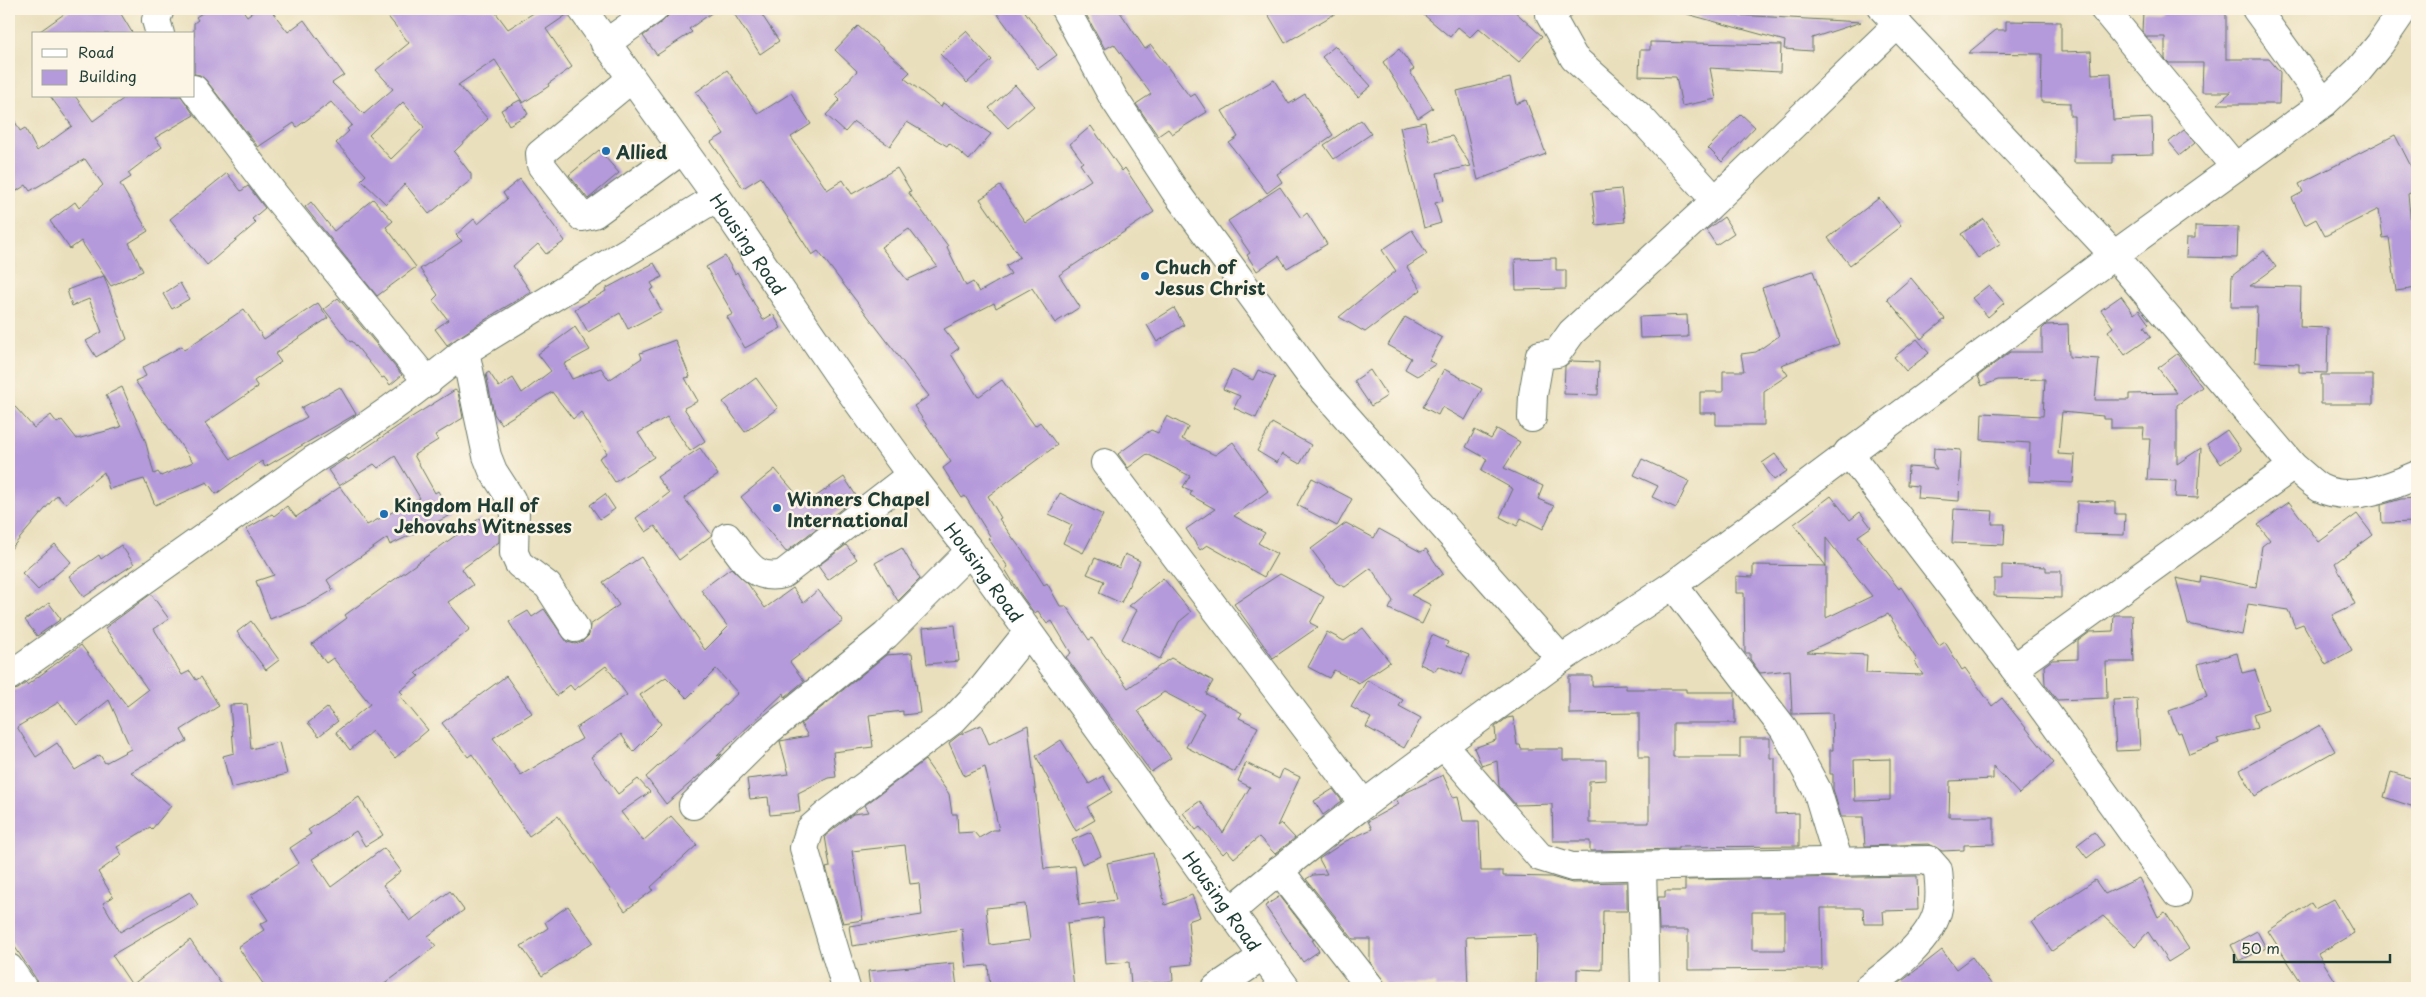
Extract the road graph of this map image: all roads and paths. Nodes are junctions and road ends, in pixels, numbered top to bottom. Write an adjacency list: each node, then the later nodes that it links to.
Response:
1 (160, 9): 10 (street)
2 (582, 9): 11 (street, Housing Road)
3 (654, 9): 11 (street)
4 (1066, 9): 33 (street)
5 (1558, 9): 18 (street)
6 (2104, 9): 16 (street)
7 (2256, 9): 14 (street)
8 (2404, 9): 14 (street)
9 (1891, 16): 18 (street); 19 (street)
10 (159, 32)
11 (605, 44): 12 (street, Housing Road)
12 (631, 79): 15 (street, Housing Road); 15 (street)
13 (195, 90): 21 (street)
14 (2324, 103): 16 (street)
15 (682, 150): 17 (street, Housing Road)
16 (2235, 167): 19 (street)
17 (716, 197): 20 (street); 26 (street, Housing Road)
18 (1714, 200): 22 (street)
19 (2114, 255): 23 (street); 25 (street)
20 (464, 351): 21 (street); 31 (street)
21 (428, 382): 35 (street)
22 (1532, 418)
23 (1848, 452): 30 (street); 34 (street)
24 (1105, 463): 37 (street)
25 (2293, 466): 27 (street); 34 (street)
26 (911, 475): 28 (street); 29 (street, Housing Road)
27 (2417, 475)
28 (727, 538)
29 (970, 551): 32 (street, Housing Road); 38 (street)
30 (1673, 585): 33 (street); 39 (street)
31 (575, 628)
32 (1028, 632): 43 (street, Housing Road); 47 (street)
33 (1561, 659): 36 (street)
34 (2014, 668): 42 (street)
35 (9, 676)
36 (1444, 746): 37 (street); 40 (street)
37 (1363, 803): 41 (street)
38 (693, 805)
39 (1839, 863): 40 (street); 52 (street)
40 (1642, 866): 51 (street)
41 (1279, 870): 43 (street); 50 (street)
42 (2177, 894)
43 (1230, 912): 44 (street, Housing Road)
44 (1262, 956): 48 (street); 49 (street, Housing Road)
45 (9, 968): 46 (street)
46 (23, 988)
47 (846, 988)
48 (1216, 988)
49 (1286, 988)
50 (1371, 988)
51 (1645, 988)
52 (1868, 988)

